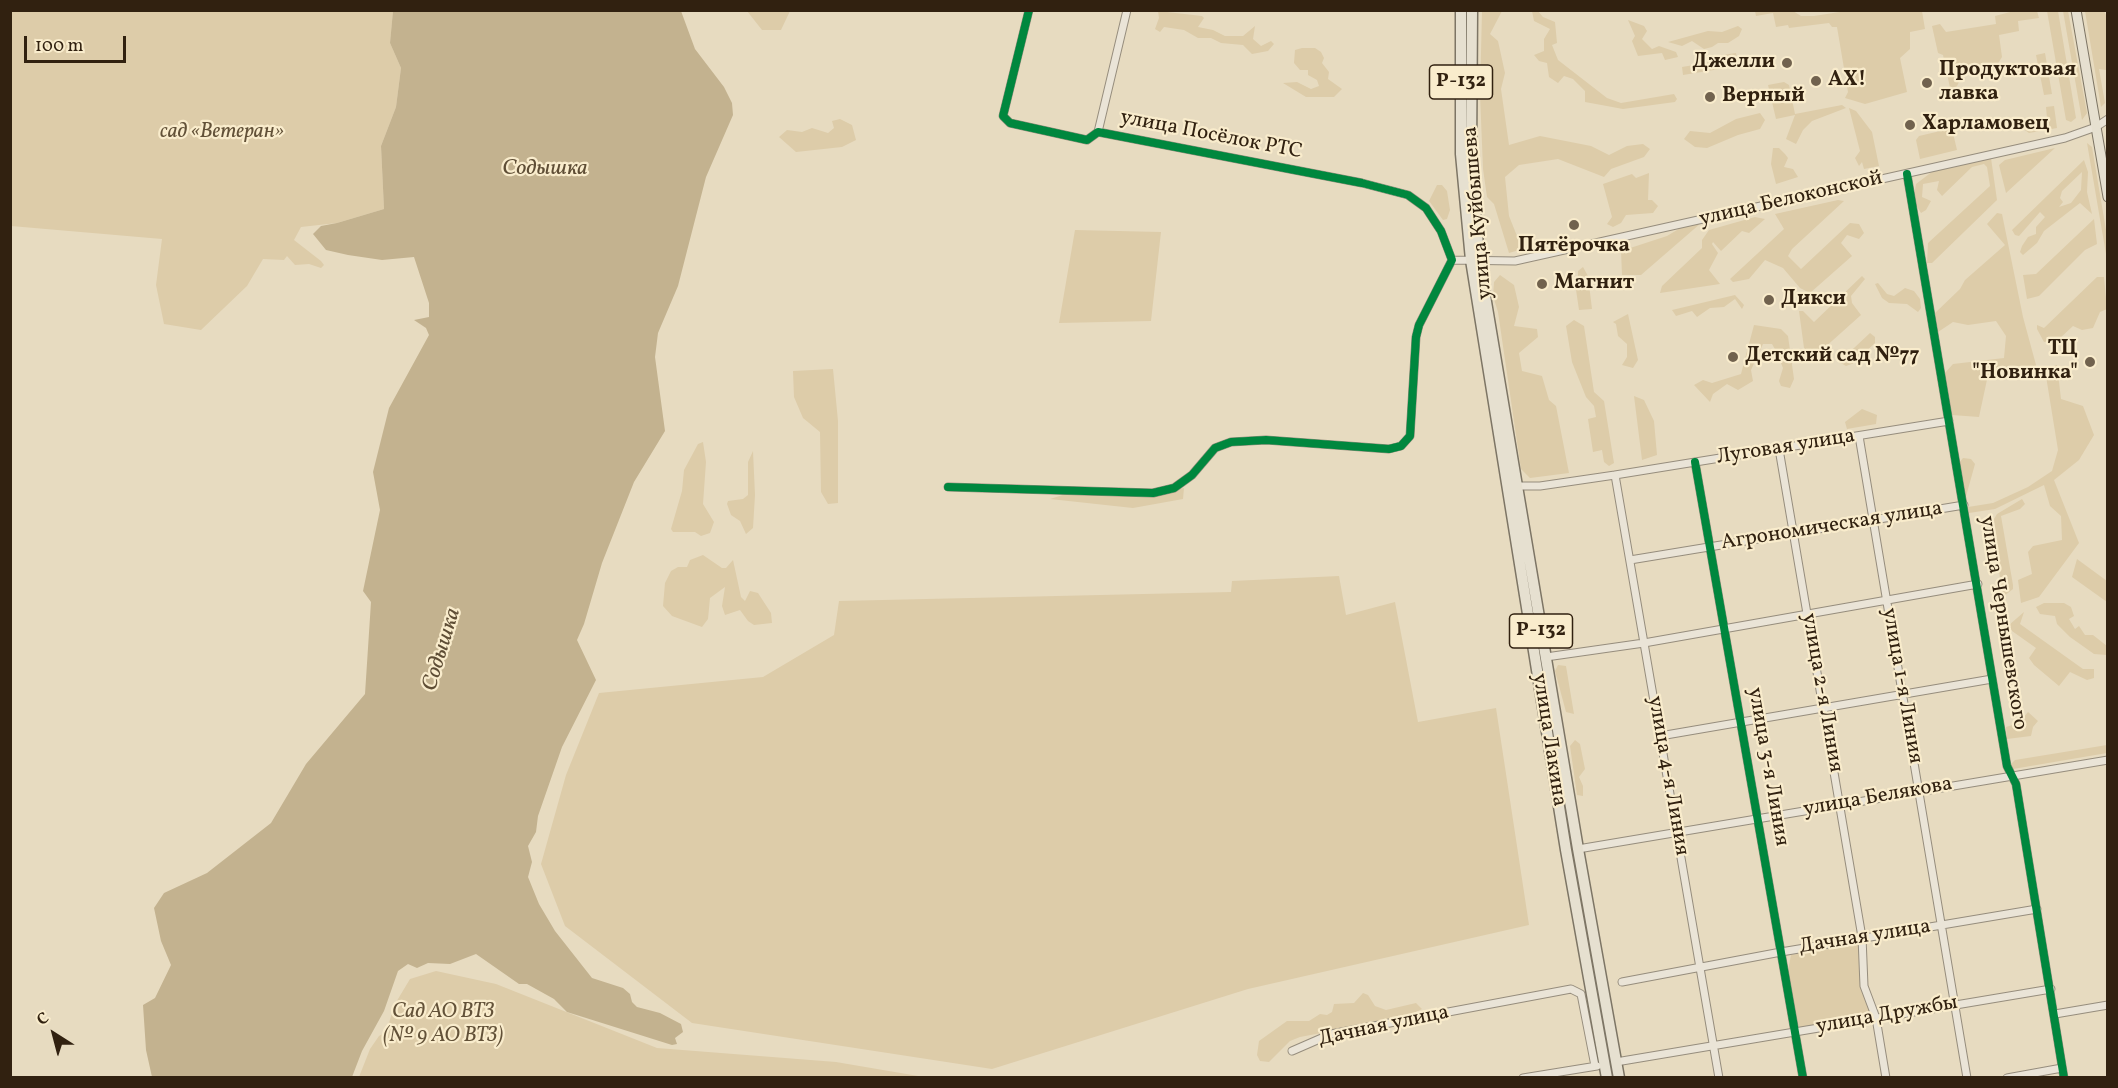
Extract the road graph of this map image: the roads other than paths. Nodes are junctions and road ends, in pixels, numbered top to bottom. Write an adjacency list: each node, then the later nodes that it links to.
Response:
1 (1029, 10): 8 (street, улица Посёлок РТС)
2 (1127, 10): 8 (street)
3 (1461, 10): 12 (highway, улица Куйбышева / Р-132)
4 (1472, 10): 12 (highway, улица Куйбышева / Р-132)
5 (2076, 10): 7 (main road)
6 (2108, 119): 7 (street, улица Белоконской)
7 (2096, 127): 9 (street, улица Белоконской); 10 (main road)
8 (1098, 132): 11 (street, улица Посёлок РТС)
9 (1907, 174): 12 (street, улица Белоконской); 14 (street, улица Чернышевского)
10 (2108, 197)
11 (1452, 260): 12 (street); 20 (street)
12 (1475, 260): 13 (highway, улица Куйбышева / Р-132); 59 (highway, улица Лакина / Р-132)
13 (1504, 414): 19 (highway, улица Лакина / Р-132)
14 (1949, 421): 15 (street, Луговая улица); 21 (street, улица Чернышевского)
15 (1858, 436): 16 (street, Луговая улица); 22 (street, улица 1-я Линия)
16 (1779, 449): 17 (street, Луговая улица); 23 (street, улица 2-я Линия)
17 (1695, 462): 18 (street, Луговая улица); 24 (street, улица 3-я Линия)
18 (1615, 475): 19 (street, Луговая улица); 25 (street, улица 4-я Линия)
19 (1516, 486): 31 (highway, улица Лакина / Р-132)
20 (948, 487)
21 (1964, 505): 22 (street, Агрономическая улица); 26 (street, улица Чернышевского)
22 (1873, 520): 23 (street, Агрономическая улица); 27 (street, улица 1-я Линия)
23 (1794, 533): 24 (street, Агрономическая улица); 28 (street, улица 2-я Линия)
24 (1710, 547): 25 (street, Агрономическая улица); 29 (street, улица 3-я Линия)
25 (1630, 560): 30 (street, улица 4-я Линия)
26 (1978, 584): 27 (street); 32 (street, улица Чернышевского)
27 (1886, 600): 28 (street); 33 (street, улица 1-я Линия)
28 (1807, 614): 29 (street); 34 (street, улица 2-я Линия)
29 (1724, 629): 30 (street); 35 (street, улица 3-я Линия)
30 (1644, 643): 31 (street); 36 (street, улица 4-я Линия)
31 (1546, 657): 43 (highway, улица Лакина / Р-132)
32 (1992, 678): 33 (street); 38 (street, улица Чернышевского)
33 (1902, 694): 34 (street); 39 (street, улица 1-я Линия)
34 (1823, 707): 35 (street); 40 (street, улица 2-я Линия)
35 (1741, 722): 36 (street); 41 (street, улица 3-я Линия)
36 (1660, 736): 42 (street, улица 4-я Линия)
37 (2108, 760): 38 (street, улица Белякова)
38 (2012, 776): 39 (street, улица Белякова); 44 (street, улица Чернышевского)
39 (1918, 792): 40 (street, улица Белякова); 45 (street, улица 1-я Линия)
40 (1840, 805): 41 (street, улица Белякова); 46 (street, улица 2-я Линия)
41 (1758, 819): 42 (street, улица Белякова); 47 (street, улица 3-я Линия)
42 (1676, 832): 43 (street, улица Белякова); 48 (street, улица 4-я Линия)
43 (1578, 849): 58 (highway, улица Лакина / Р-132)
44 (2037, 909): 45 (street, Дачная улица); 50 (street, улица Чернышевского)
45 (1941, 926): 46 (street, Дачная улица); 51 (street, улица 1-я Линия)
46 (1862, 937): 47 (street, Дачная улица); 54 (street, улица 2-я Линия)
47 (1781, 952): 48 (street, Дачная улица); 55 (street, улица 3-я Линия)
48 (1699, 966): 49 (street, Дачная улица); 56 (street, улица 4-я Линия)
49 (1622, 982)
50 (2051, 989): 51 (street, улица Дружбы); 53 (street, улица Чернышевского)
51 (1954, 1004): 54 (street, улица Дружбы); 67 (street, улица 1-я Линия)
52 (2108, 1005): 53 (street)
53 (2055, 1014): 60 (street, улица Чернышевского)
54 (1876, 1018): 55 (street, улица Дружбы); 66 (street, улица 2-я Линия)
55 (1795, 1031): 56 (street, улица Дружбы); 65 (street, улица 3-я Линия)
56 (1713, 1045): 58 (street, улица Дружбы); 64 (street, улица 4-я Линия)
57 (1292, 1051): 59 (street, Дачная улица)
58 (1617, 1062): 63 (highway, улица Лакина / Р-132)
59 (1600, 1066): 61 (street); 62 (highway, улица Лакина / Р-132)
60 (2062, 1068): 68 (street); 69 (street, улица Чернышевского)
61 (1523, 1077)
62 (1607, 1077)
63 (1619, 1077)
64 (1719, 1077)
65 (1803, 1077)
66 (1886, 1077)
67 (1967, 1077)
68 (2007, 1077)
69 (2064, 1077)

